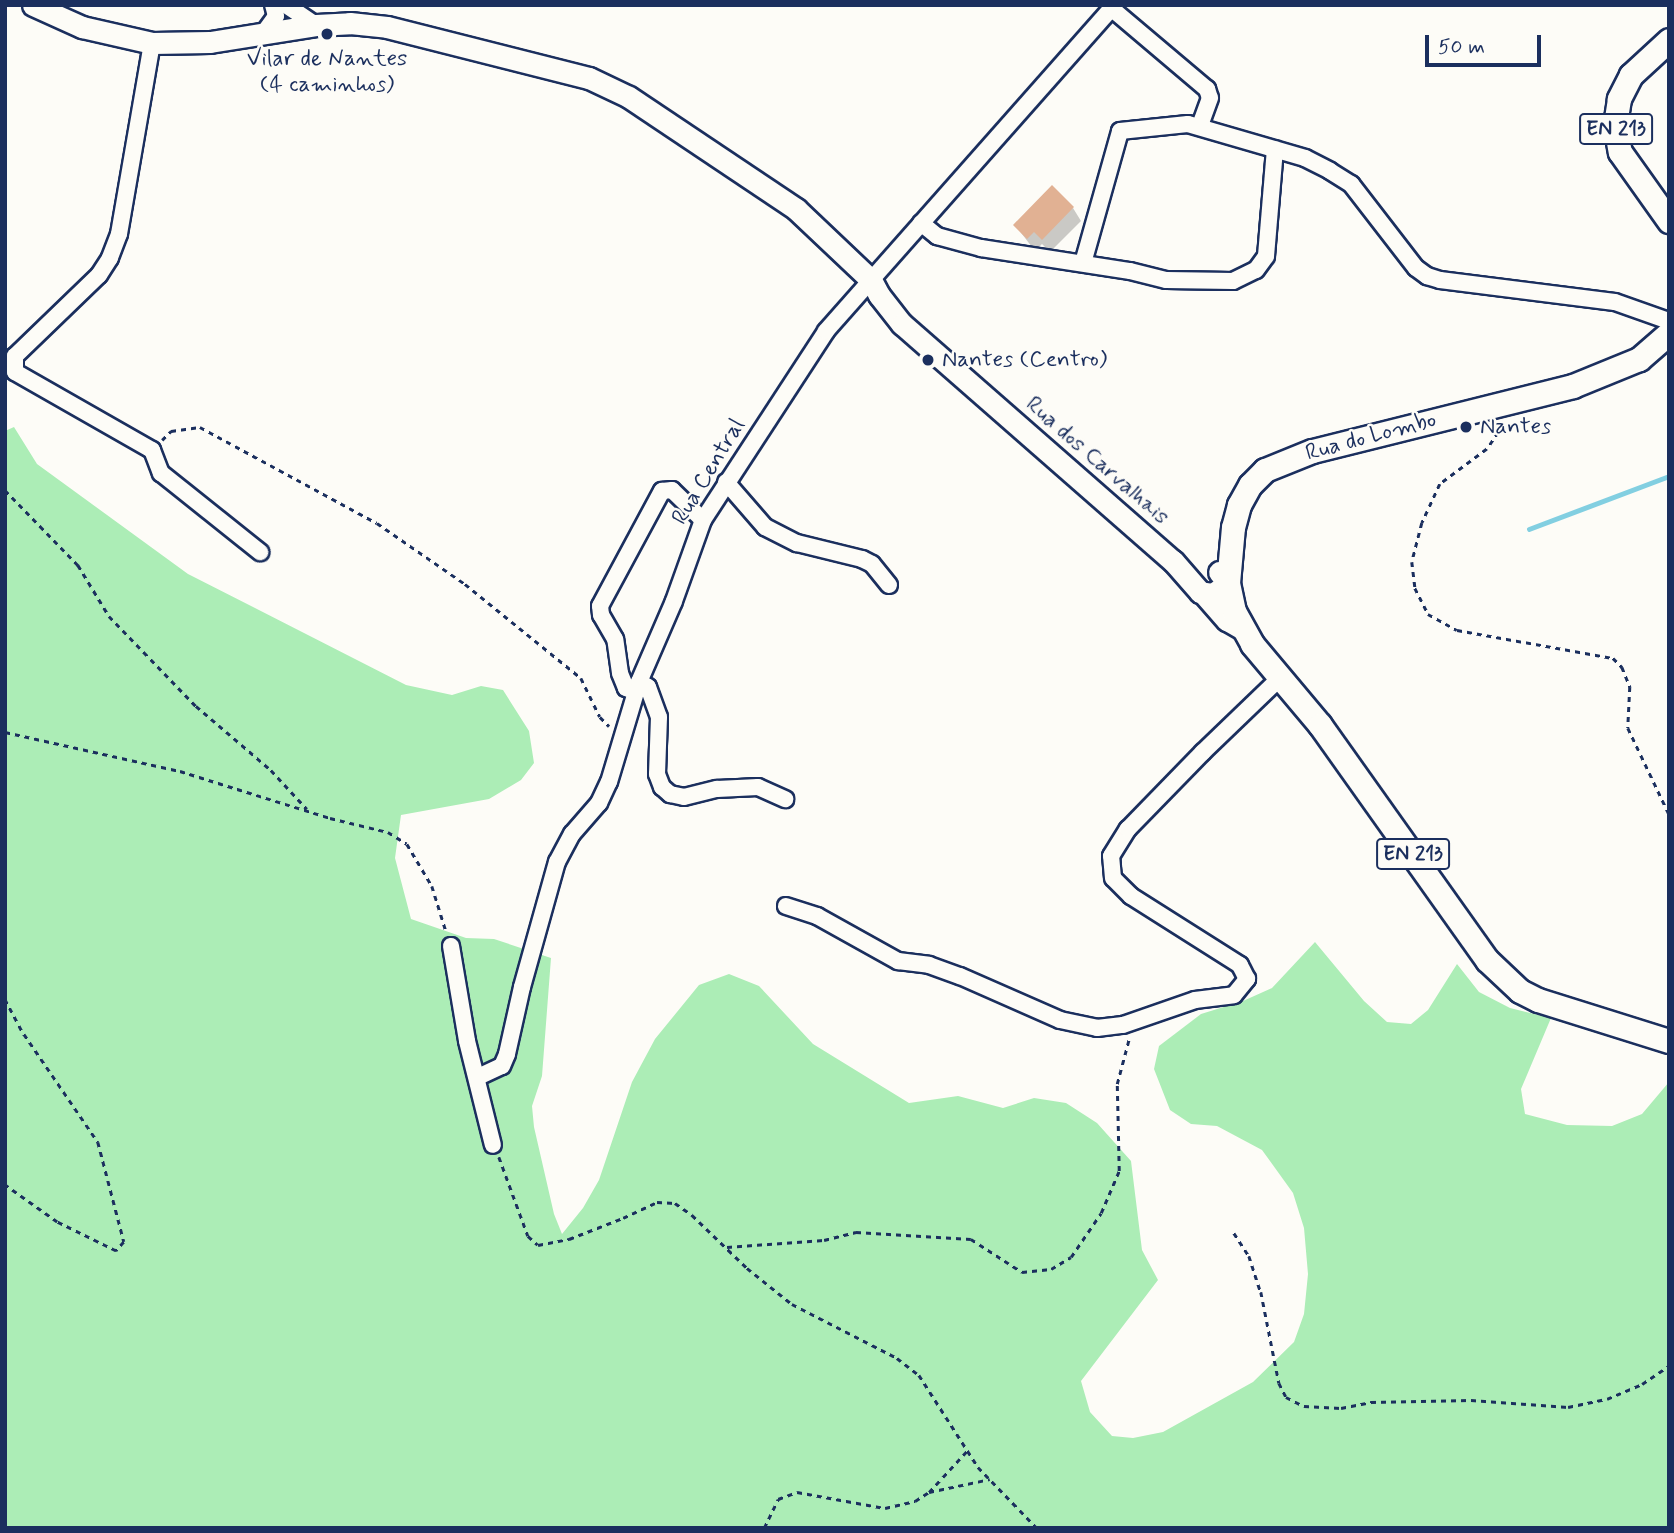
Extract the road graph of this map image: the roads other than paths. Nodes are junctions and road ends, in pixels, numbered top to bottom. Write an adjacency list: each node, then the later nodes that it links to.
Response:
1 (33, 5): 8 (main road, Rua dos Carvalhais)
2 (273, 5): 6 (street)
3 (286, 5): 5 (street)
4 (1112, 7): 9 (street); 12 (street, Rua Central)
5 (316, 25): 6 (main road, Rua dos Carvalhais); 14 (main road, Rua dos Carvalhais)
6 (263, 34): 8 (main road, Rua dos Carvalhais)
7 (1669, 40): 11 (main road, EN 213)
8 (152, 43): 19 (street)
9 (1200, 127): 10 (street); 13 (street)
10 (1275, 149): 13 (street); 15 (street)
11 (1669, 222)
12 (921, 223): 13 (street); 14 (street, Rua Central)
13 (1083, 263)
14 (871, 280): 17 (street, Rua Central); 20 (main road, Rua dos Carvalhais)
15 (1669, 321)
16 (1669, 333): 20 (main road, Rua do Lombo / EN 213)
17 (726, 482): 18 (street, Rua Central); 21 (street)
18 (703, 520): 23 (street, Rua Central); 23 (street)
19 (260, 552)
20 (1214, 577): 22 (main road, EN 213)
21 (889, 585)
22 (1280, 678): 25 (street); 27 (main road, EN 213)
23 (637, 687): 24 (street); 28 (street, Rua Central)
24 (785, 799)
25 (786, 906)
26 (451, 946): 28 (street)
27 (1669, 1041)
28 (478, 1077): 29 (street)
29 (493, 1145)

